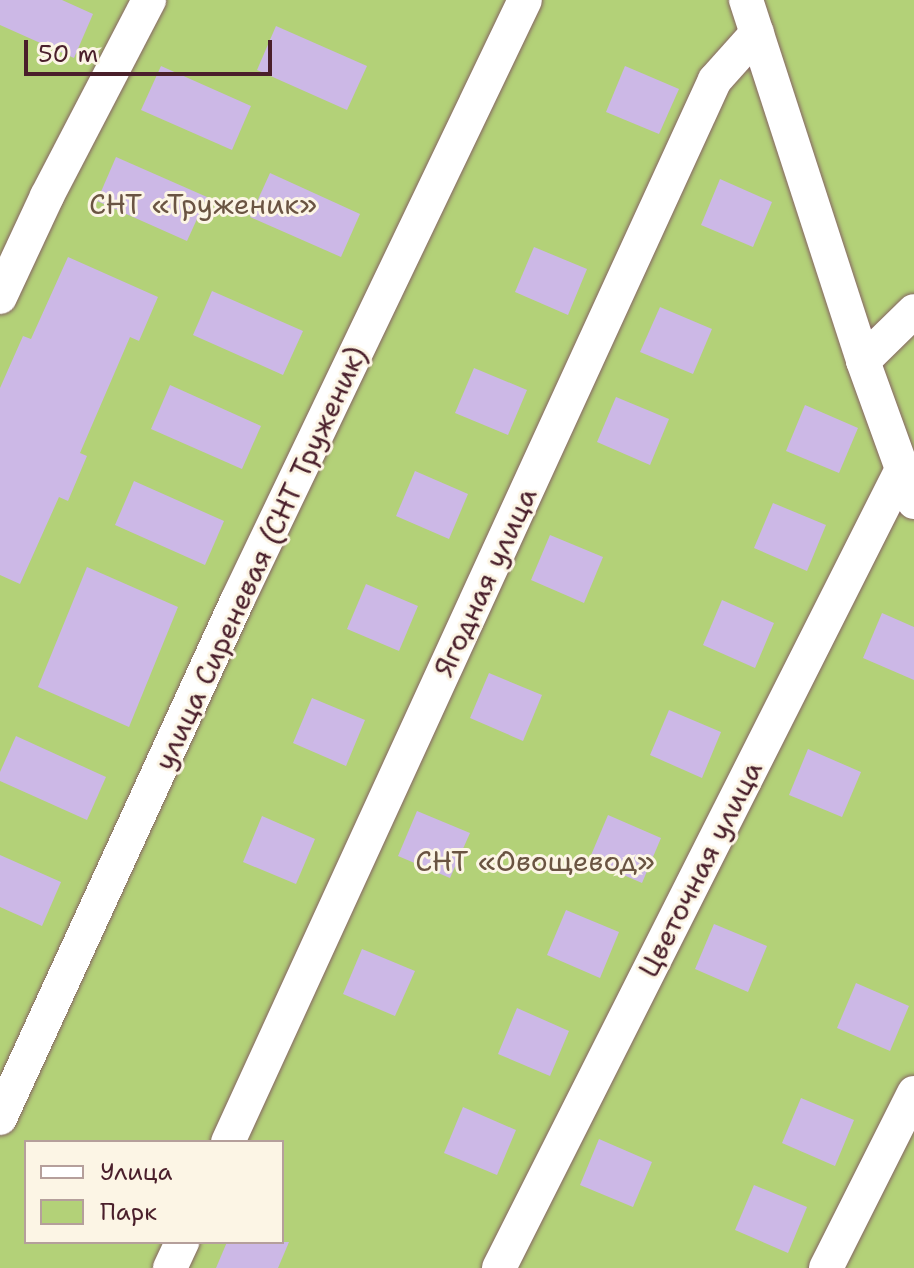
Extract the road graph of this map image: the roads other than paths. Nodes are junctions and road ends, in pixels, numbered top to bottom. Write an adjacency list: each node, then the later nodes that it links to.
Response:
1 (149, 0): 5 (street)
2 (525, 0): 11 (street, улица Сиреневая (СНТ Труженик))
3 (746, 0): 4 (street)
4 (757, 33): 7 (street); 12 (street, Ягодная улица)
5 (0, 297)
6 (914, 311): 7 (street)
7 (863, 361): 8 (street)
8 (902, 469): 9 (street); 15 (street, Цветочная улица)
9 (914, 502)
10 (914, 1093): 16 (street)
11 (0, 1118)
12 (229, 1140)
13 (181, 1244): 14 (street)
14 (170, 1268)
15 (499, 1268)
16 (826, 1268)

